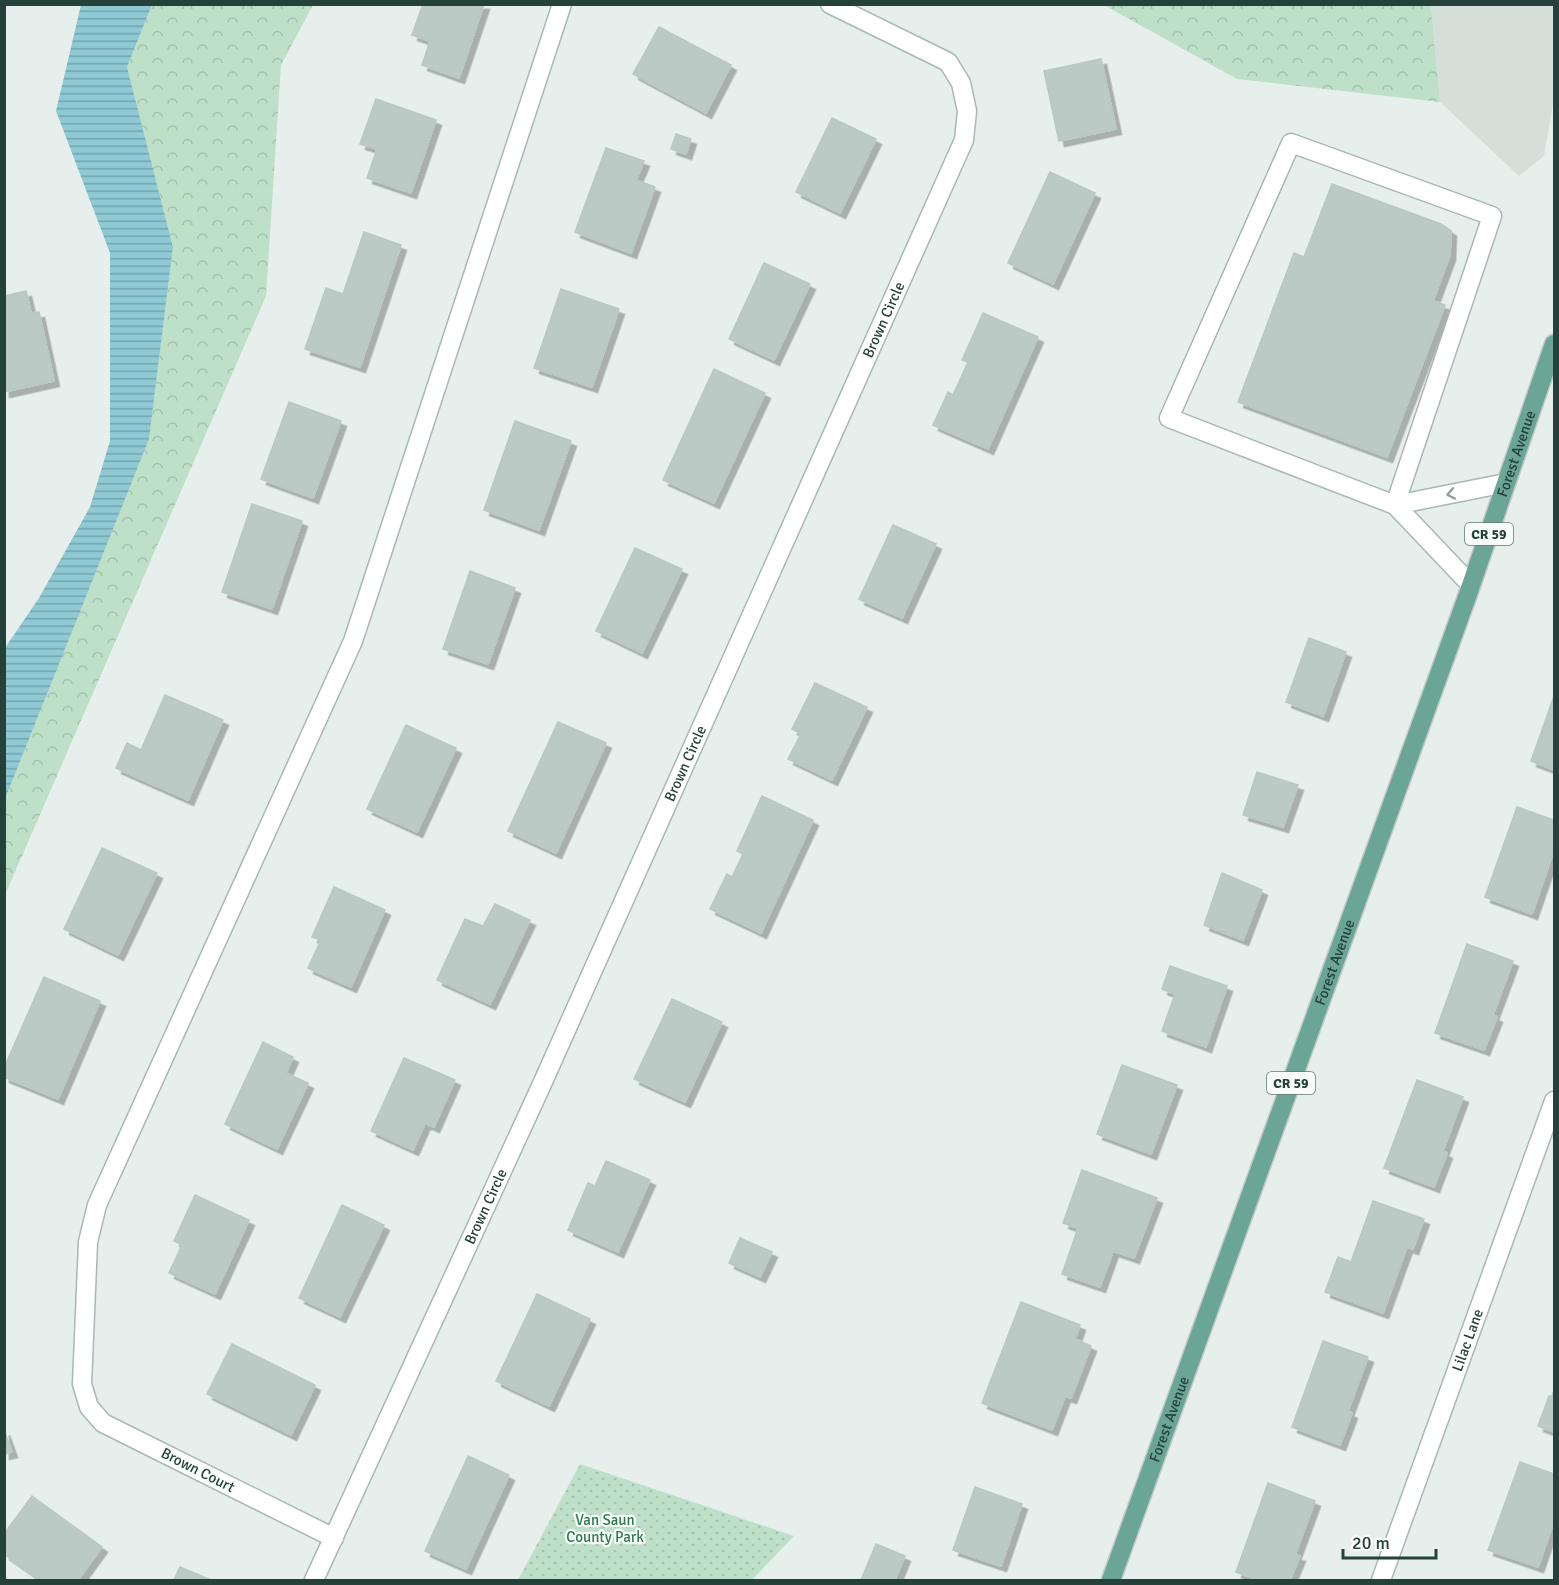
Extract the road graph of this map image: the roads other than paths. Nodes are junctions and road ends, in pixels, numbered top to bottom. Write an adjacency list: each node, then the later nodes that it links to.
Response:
1 (562, 4): 8 (street, Brown Court)
2 (830, 4): 8 (street, Brown Circle)
3 (1554, 344): 4 (main road, Forest Avenue / CR 59)
4 (1506, 483): 5 (street, one-way to 5); 6 (main road, Forest Avenue / CR 59)
5 (1395, 505): 5 (street); 6 (street)
6 (1471, 585): 10 (main road, Forest Avenue / CR 59)
7 (1554, 1101): 11 (street, Lilac Lane)
8 (333, 1538): 9 (street, Brown Circle)
9 (314, 1581)
10 (1111, 1581)
11 (1381, 1581)

